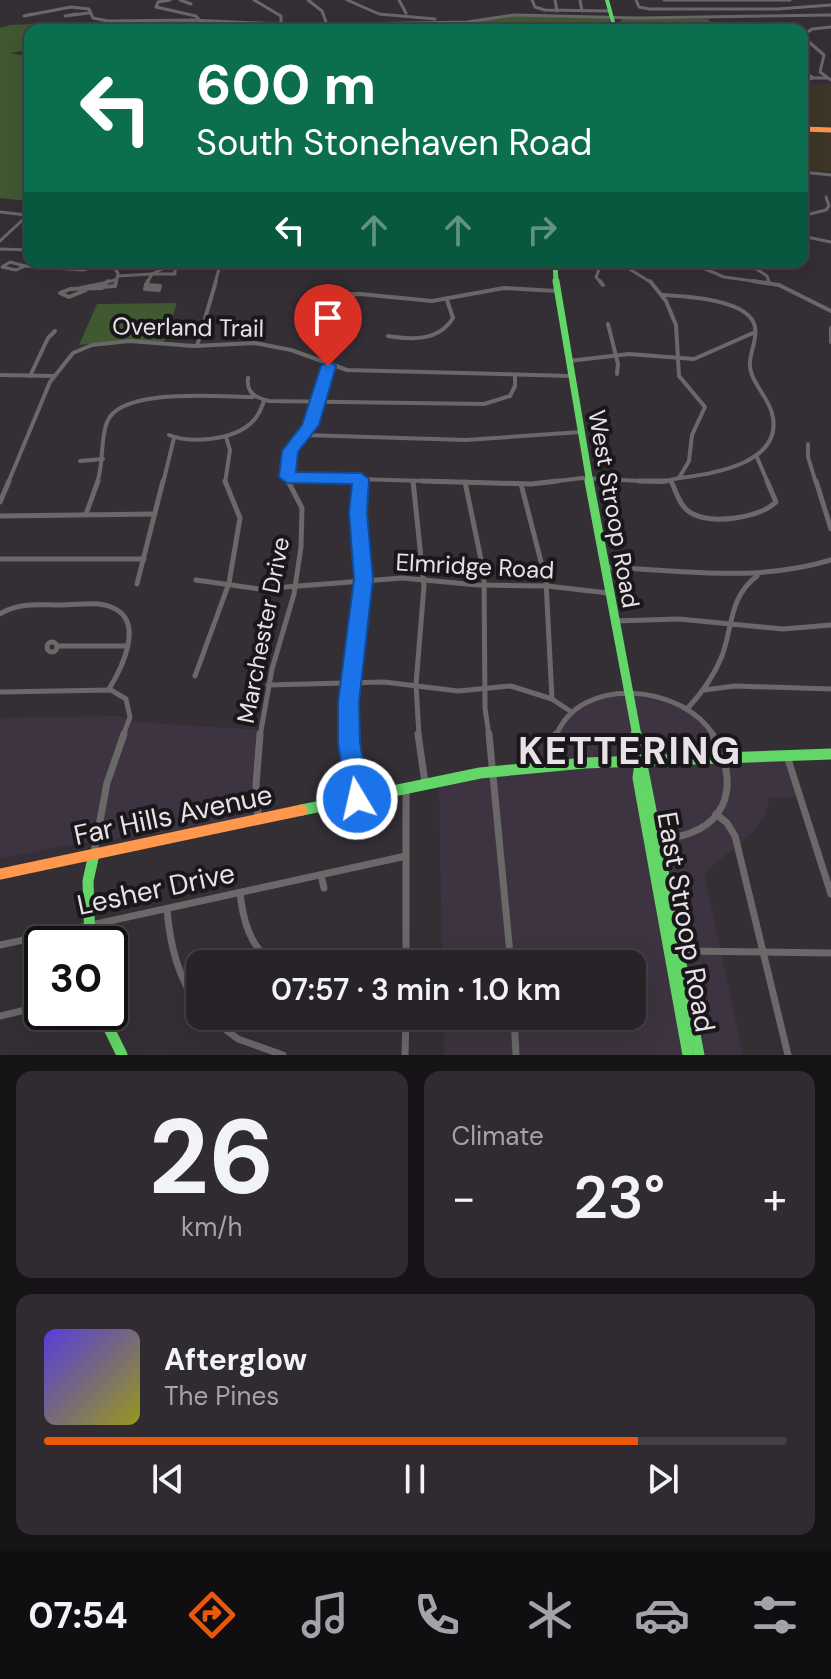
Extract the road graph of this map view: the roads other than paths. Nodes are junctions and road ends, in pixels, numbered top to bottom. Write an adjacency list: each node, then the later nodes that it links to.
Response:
1 (170, 0): 32 (street)
2 (180, 0): 18 (street)
3 (254, 0): 36 (street)
4 (308, 0): 37 (street)
5 (347, 0): 27 (street)
6 (399, 0): 27 (street)
7 (532, 0): 22 (street)
8 (555, 0): 22 (street)
9 (580, 0): 23 (street)
10 (607, 0): 28 (main road)
11 (636, 0): 21 (street)
12 (664, 0): 13 (street)
13 (719, 0): 14 (street)
14 (750, 0): 15 (street); 21 (street)
15 (784, 0): 16 (street)
16 (790, 0)
17 (71, 2): 20 (street)
18 (191, 4)
19 (831, 5): 21 (street)
20 (74, 7): 24 (street); 26 (street)
21 (756, 9): 30 (street)
22 (557, 11): 23 (street)
23 (582, 11): 28 (street)
24 (32, 14)
25 (76, 14): 26 (street)
26 (89, 14): 32 (street)
27 (407, 14): 33 (street)
28 (611, 14): 30 (street); 33 (street); 39 (main road)
29 (831, 15): 30 (street)
30 (763, 18)
31 (223, 20): 34 (street)
32 (200, 21): 34 (street)
33 (446, 21): 38 (street)
34 (238, 22): 35 (street)
35 (267, 24)
36 (281, 24)
37 (327, 24)
38 (357, 24)
39 (610, 24)
40 (831, 27): 41 (street)
41 (808, 32)
42 (808, 41): 44 (street)
43 (829, 49): 44 (street)
44 (820, 51): 45 (street)
45 (828, 60): 48 (street)
46 (808, 74): 47 (street)
47 (814, 78): 48 (street); 49 (street)
48 (829, 79)
49 (808, 80)
50 (808, 128): 51 (main road)
51 (831, 129)
52 (808, 173): 53 (street)
53 (831, 175)
54 (826, 197): 57 (street)
55 (0, 212): 56 (street)
56 (24, 214)
57 (808, 214)
58 (24, 218): 60 (street)
59 (808, 237): 61 (street)
60 (0, 241)
61 (831, 242)
62 (0, 249): 63 (street)
63 (24, 250)
64 (24, 266): 65 (street)
65 (24, 266)
66 (67, 268): 67 (street)
67 (88, 268)
68 (113, 268): 78 (street)
69 (164, 268): 77 (street)
70 (172, 268): 77 (street)
71 (219, 268): 94 (street)
72 (555, 268): 83 (main road, West Stroop Road)
73 (600, 268): 81 (street)
74 (631, 268): 85 (street)
75 (703, 268): 79 (street)
76 (755, 268): 79 (street)
77 (150, 275): 78 (street); 80 (street)
78 (116, 278): 82 (street)
79 (769, 282): 87 (street)
80 (146, 285)
81 (603, 285)
82 (83, 289): 82 (street)
83 (557, 291): 86 (street); 97 (main road, West Stroop Road)
84 (358, 294): 84 (street); 86 (street)
85 (662, 295): 91 (street); 96 (street)
86 (447, 300): 92 (street)
87 (831, 311)
88 (608, 324): 95 (street)
89 (831, 328): 93 (street)
90 (55, 331): 102 (street)
91 (753, 333): 96 (street); 113 (street)
92 (388, 336)
93 (831, 342)
94 (197, 346): 98 (street, Overland Trail); 103 (street, Overland Trail)
95 (616, 355): 96 (street); 97 (street); 99 (street)
96 (677, 359): 118 (street)
97 (569, 361): 104 (main road, West Stroop Road)
98 (328, 366): 101 (street, Overland Trail); 108 (street)
99 (617, 374)
100 (0, 375): 102 (street)
101 (515, 375): 104 (street, Overland Trail); 108 (street)
102 (30, 376): 103 (street)
103 (54, 376): 124 (street)
104 (571, 376): 109 (main road, West Stroop Road)
105 (248, 378): 106 (street)
106 (254, 397): 107 (street); 114 (street)
107 (264, 401): 108 (street); 111 (street)
108 (317, 402): 110 (street)
109 (581, 432): 110 (street); 117 (main road, West Stroop Road)
110 (304, 435): 116 (street)
111 (226, 437): 126 (street); 137 (street)
112 (808, 444): 128 (street)
113 (756, 455): 118 (street); 121 (street)
114 (103, 459): 115 (street); 125 (street)
115 (80, 461)
116 (287, 477): 119 (street); 139 (street, Marchester Drive)
117 (589, 478): 121 (street); 123 (street); 132 (main road, West Stroop Road)
118 (679, 478): 121 (street)
119 (361, 479): 120 (street); 134 (street)
120 (413, 481): 122 (street); 135 (street)
121 (671, 481)
122 (465, 482): 123 (street); 140 (street)
123 (521, 484): 141 (street)
124 (0, 502)
125 (86, 514): 126 (street); 127 (street)
126 (155, 514): 130 (street)
127 (0, 516)
128 (831, 529)
129 (0, 559): 130 (street)
130 (144, 559): 138 (street)
131 (831, 560): 133 (street)
132 (604, 567): 133 (street); 142 (main road, West Stroop Road)
133 (757, 576): 145 (street)
134 (363, 579): 135 (street, Elmridge Road); 139 (street, Elmridge Road); 150 (street)
135 (423, 579): 140 (street, Elmridge Road); 151 (street)
136 (196, 580): 137 (street, Elmridge Road)
137 (229, 583): 139 (street, Elmridge Road); 149 (street)
138 (137, 584)
139 (295, 585): 152 (street, Marchester Drive)
140 (485, 585): 141 (street, Elmridge Road); 153 (street)
141 (547, 586): 142 (street, Elmridge Road); 159 (street)
142 (608, 593): 144 (main road, West Stroop Road)
143 (0, 614): 148 (street)
144 (614, 621): 145 (street); 158 (main road, West Stroop Road)
145 (729, 624): 146 (street); 156 (street)
146 (831, 625)
147 (58, 646): 148 (street)
148 (126, 646): 154 (street)
149 (195, 676)
150 (349, 683): 151 (street); 152 (street); 170 (street)
151 (416, 684): 153 (street); 168 (street)
152 (268, 685): 172 (street, Marchester Drive)
153 (483, 688): 159 (street); 167 (street)
154 (109, 689): 157 (street); 174 (street)
155 (831, 689): 156 (street)
156 (704, 690): 160 (street)
157 (0, 692)
158 (627, 693): 160 (street); 161 (street); 165 (main road, West Stroop Road)
159 (552, 699): 161 (street)
160 (687, 709): 164 (street)
161 (570, 711): 166 (street)
162 (831, 754): 163 (main road, Far Hills Avenue)
163 (786, 755): 164 (main road, Far Hills Avenue); 180 (street)
164 (726, 758): 165 (main road, Far Hills Avenue); 171 (street)
165 (640, 761): 166 (main road, Far Hills Avenue); 173 (main road, East Stroop Road); 202 (main road, East Stroop Road)
166 (551, 765): 167 (main road, Far Hills Avenue)
167 (495, 771): 168 (main road, Far Hills Avenue); 187 (street)
168 (425, 784): 169 (main road, Far Hills Avenue)
169 (406, 788): 170 (main road, Far Hills Avenue); 175 (street)
170 (357, 799): 172 (main road, Far Hills Avenue)
171 (716, 814): 173 (street); 189 (street)
172 (259, 820): 174 (main road, Far Hills Avenue)
173 (659, 839): 188 (main road, East Stroop Road)
174 (94, 854): 176 (main road, Far Hills Avenue); 182 (main road)
175 (406, 856): 177 (street, Lesher Drive); 186 (street)
176 (0, 874)
177 (321, 875): 178 (street); 179 (street, Lesher Drive)
178 (324, 888)
179 (240, 893): 181 (street, Lesher Drive); 185 (street)
180 (831, 894)
181 (167, 909): 182 (street, Lesher Drive); 191 (street)
182 (89, 926)
183 (24, 940): 184 (street, Lesher Drive)
184 (0, 945)
185 (257, 950)
186 (406, 950)
187 (510, 950)
188 (680, 951): 189 (street); 203 (main road, East Stroop Road)
189 (763, 953): 190 (street); 204 (street)
190 (831, 953)
191 (186, 987)
192 (24, 1010): 193 (street)
193 (0, 1016)
194 (110, 1030): 198 (main road)
195 (226, 1030): 199 (street)
196 (406, 1030): 200 (street)
197 (515, 1030): 201 (street)
198 (122, 1055)
199 (283, 1055)
200 (405, 1055)
201 (516, 1055)
202 (688, 1055)
203 (699, 1055)
204 (788, 1055)

